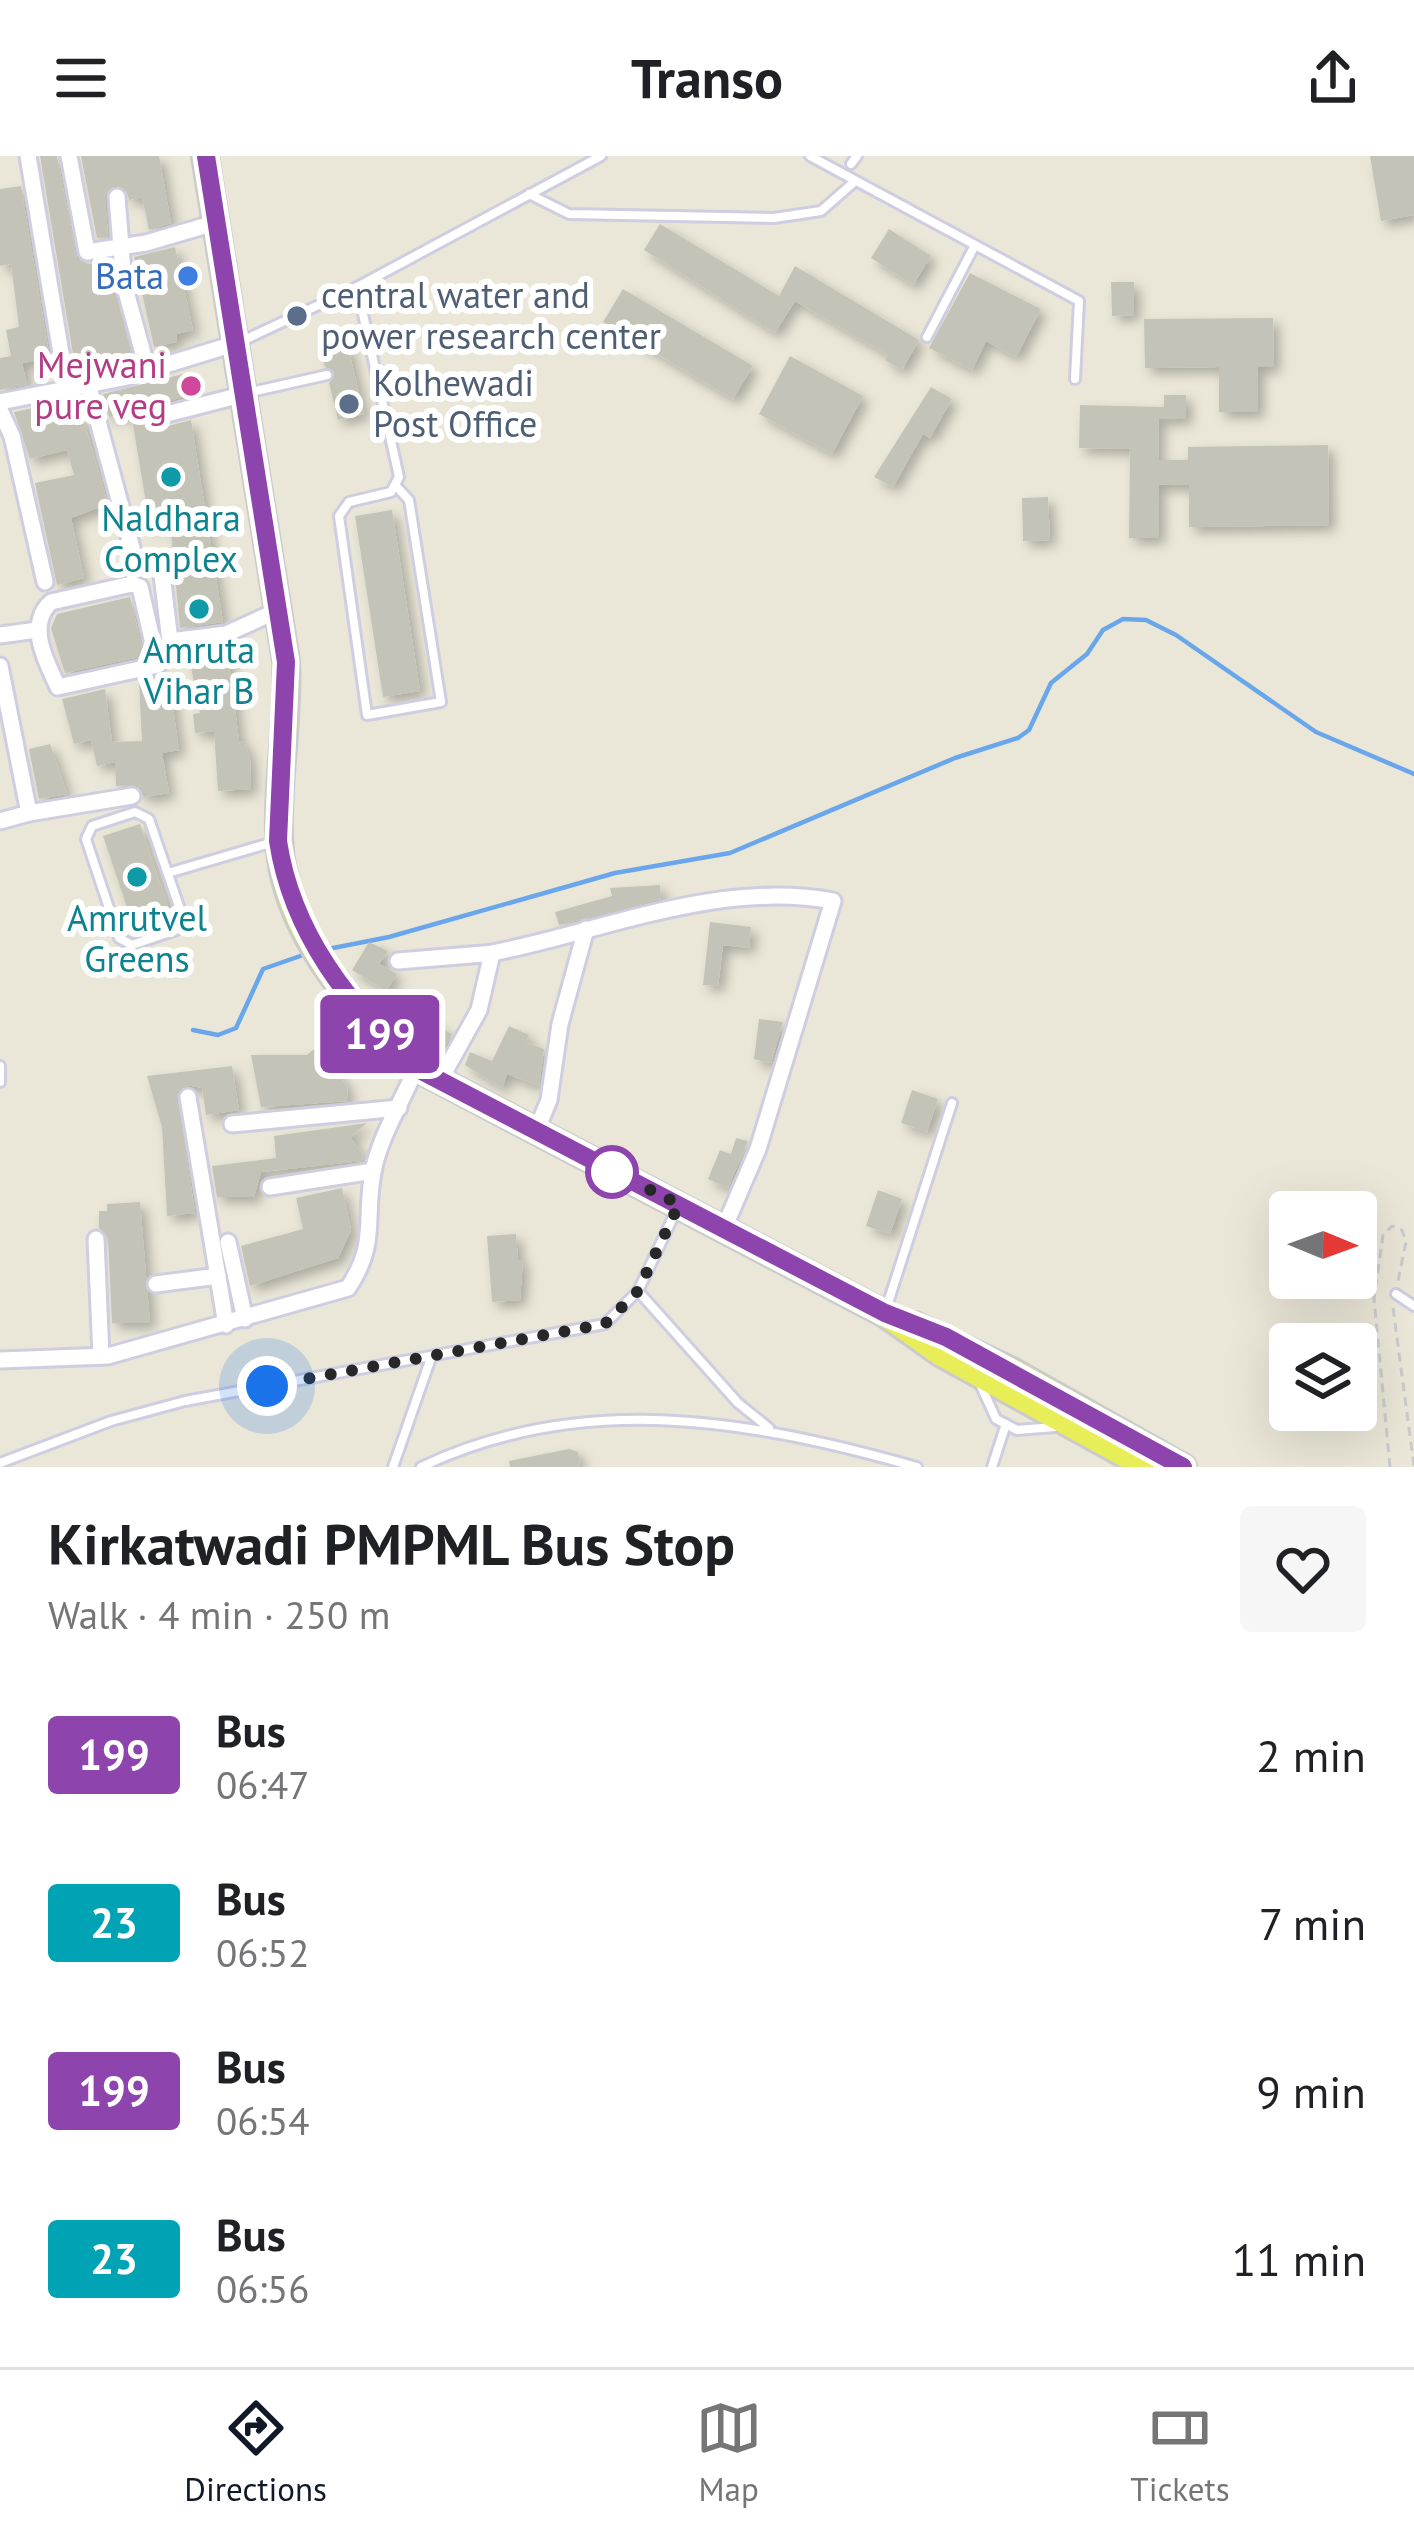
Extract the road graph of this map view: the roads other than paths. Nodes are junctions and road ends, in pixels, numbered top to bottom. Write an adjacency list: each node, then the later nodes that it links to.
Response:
1 (28, 156): 19 (street)
2 (69, 156): 10 (street)
3 (206, 156): 9 (main road)
4 (601, 156): 7 (lane)
5 (809, 156): 6 (lane)
6 (853, 183): 7 (lane); 11 (lane)
7 (529, 194): 12 (lane)
8 (117, 197): 10 (street)
9 (218, 222): 10 (street); 14 (main road)
10 (122, 243): 15 (street)
11 (974, 247): 13 (lane); 17 (lane)
12 (357, 287): 14 (lane); 23 (lane)
13 (927, 337)
14 (237, 343): 15 (street); 20 (main road)
15 (146, 368): 18 (street)
16 (327, 375): 20 (lane)
17 (1075, 379)
18 (88, 384): 19 (street); 24 (street)
19 (67, 389): 21 (street)
20 (245, 394): 22 (street); 27 (main road)
21 (0, 406): 26 (street)
22 (151, 418)
23 (396, 486): 23 (lane)
24 (132, 548)
25 (162, 575): 27 (street)
26 (45, 582)
27 (279, 610): 34 (main road)
28 (37, 630): 28 (street); 29 (street)
29 (0, 635)
30 (0, 666): 32 (street)
31 (132, 796): 32 (street)
32 (29, 813): 33 (street)
33 (0, 821)
34 (278, 841): 35 (lane); 40 (main road)
35 (169, 873): 35 (lane)
36 (586, 929): 37 (street); 47 (street); 51 (street)
37 (495, 953): 38 (street); 41 (street)
38 (398, 961)
39 (0, 1066): 42 (lane)
40 (416, 1068): 41 (main road); 45 (street)
41 (440, 1080): 47 (main road)
42 (0, 1082)
43 (188, 1097): 54 (street)
44 (952, 1103): 59 (lane)
45 (399, 1108): 46 (street); 48 (street)
46 (232, 1124)
47 (535, 1134): 50 (main road)
48 (373, 1171): 49 (street); 60 (street)
49 (270, 1187)
50 (679, 1204): 51 (main road); 56 (lane)
51 (724, 1226): 59 (main road)
52 (96, 1239): 62 (street)
53 (228, 1242): 60 (street)
54 (218, 1276): 55 (street); 61 (street)
55 (156, 1284)
56 (638, 1291): 63 (lane); 66 (lane)
57 (1396, 1294): 58 (lane)
58 (1414, 1306)
59 (885, 1313): 65 (main road); 77 (main road)
60 (245, 1319): 61 (street)
61 (226, 1325): 62 (street)
62 (100, 1356): 64 (street)
63 (431, 1358): 71 (lane); 72 (lane)
64 (0, 1360)
65 (976, 1373): 68 (lane); 69 (main road)
66 (738, 1402): 67 (lane); 70 (lane)
67 (724, 1422): 70 (lane); 73 (lane)
68 (1006, 1424): 69 (lane); 75 (lane)
69 (1069, 1426): 76 (main road)
70 (772, 1430): 74 (lane)
71 (0, 1463)
72 (393, 1467)
73 (422, 1467)
74 (917, 1467)
75 (992, 1467)
76 (1147, 1467)
77 (1183, 1467)

